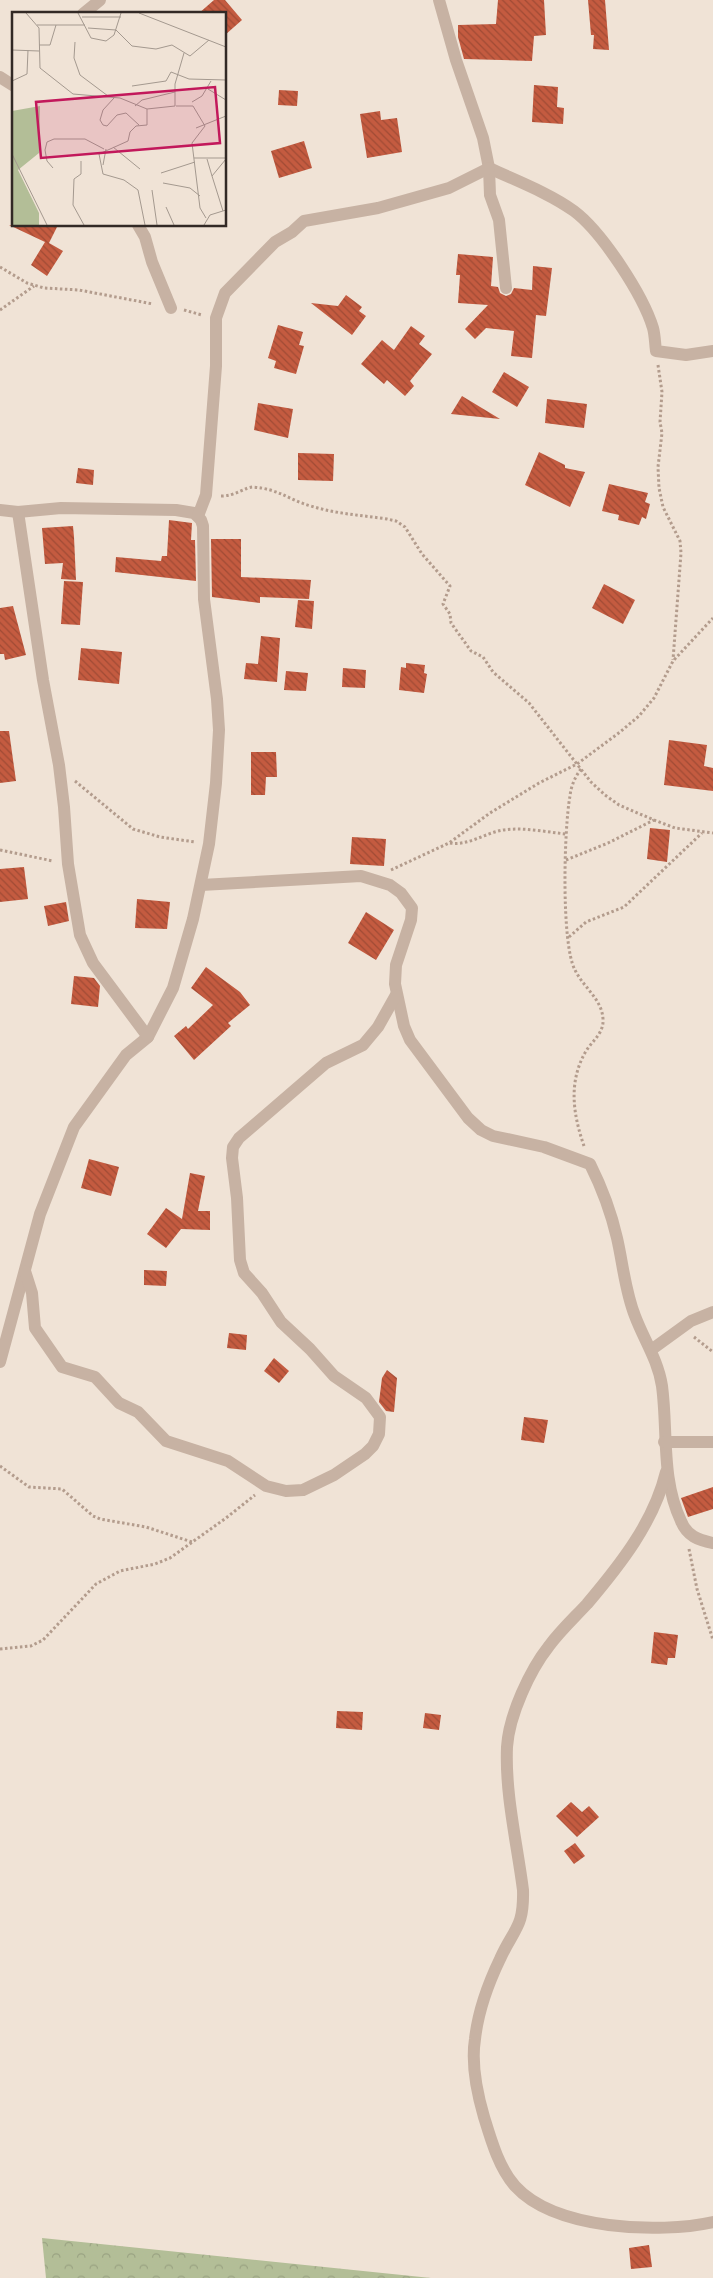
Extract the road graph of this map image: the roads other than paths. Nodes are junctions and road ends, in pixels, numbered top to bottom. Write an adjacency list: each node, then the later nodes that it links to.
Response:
1 (100, 0): 3 (street)
2 (439, 0): 6 (street)
3 (85, 12)
4 (0, 77): 5 (street)
5 (12, 85)
6 (489, 168): 8 (street); 10 (street); 13 (street)
7 (139, 226): 9 (street)
8 (506, 288)
9 (171, 308)
10 (713, 351)
11 (0, 510): 12 (street)
12 (18, 512): 13 (street); 16 (street)
13 (198, 516): 14 (street)
14 (201, 885): 15 (street); 16 (street)
15 (396, 995): 17 (street); 19 (street)
16 (148, 1037): 17 (street)
17 (25, 1271): 20 (street)
18 (713, 1312): 19 (street)
19 (651, 1350): 21 (street)
20 (1, 1354)
21 (664, 1442): 22 (street); 23 (street)
22 (713, 1442)
23 (667, 1467): 24 (street); 25 (street)
24 (713, 1543)
25 (713, 2222)

